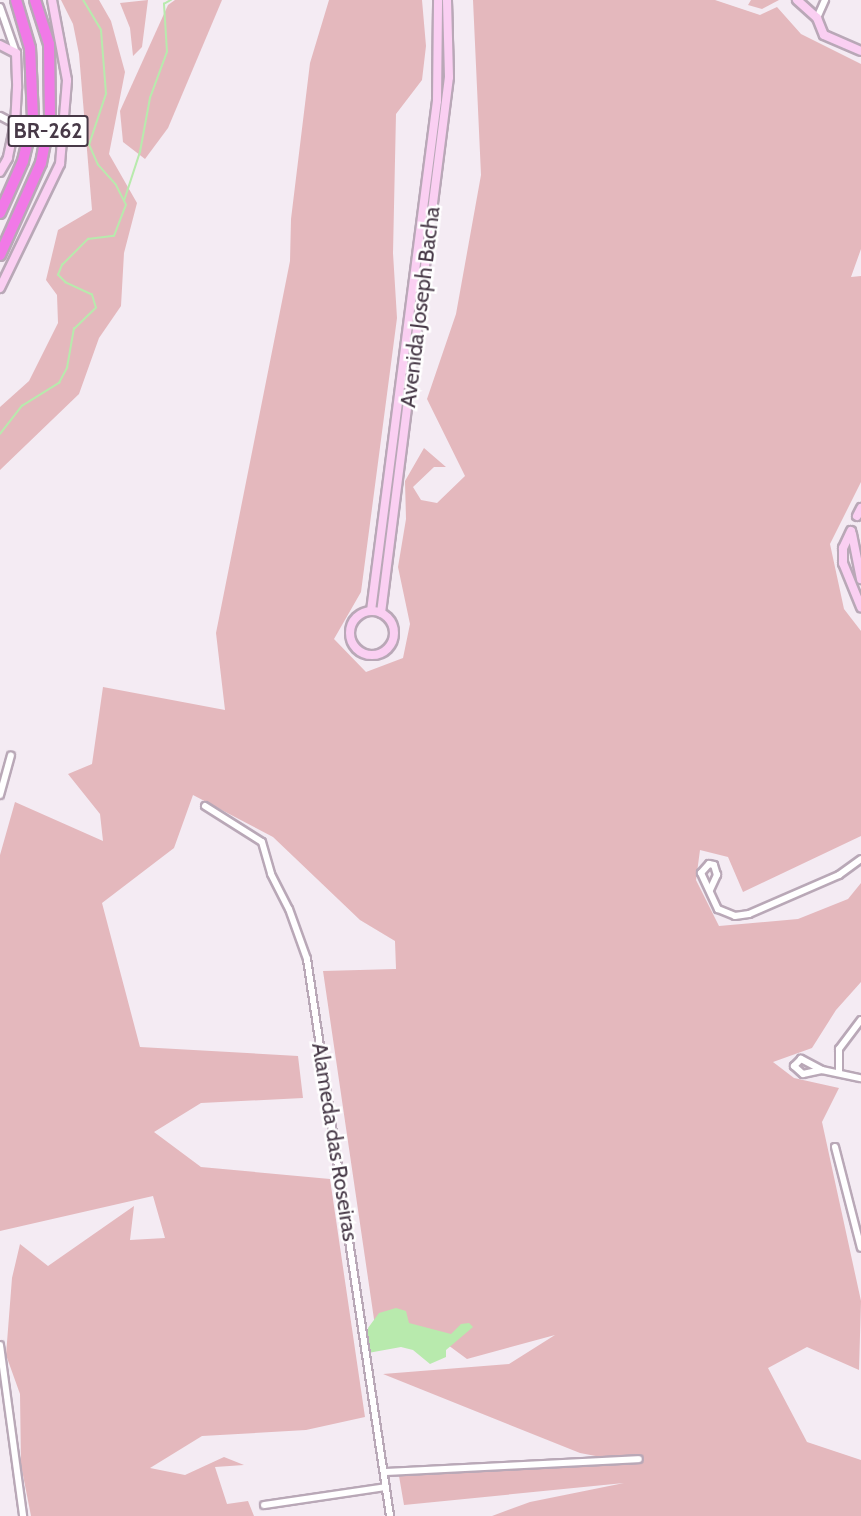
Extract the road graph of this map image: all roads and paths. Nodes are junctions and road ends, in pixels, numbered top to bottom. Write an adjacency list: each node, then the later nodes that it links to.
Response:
1 (16, 0): 15 (highway, BR-262)
2 (35, 0): 19 (highway, BR-262)
3 (52, 0): 20 (main road, BR-262)
4 (438, 0): 25 (main road, Avenida Joseph Bacha)
5 (447, 0): 26 (main road, Avenida Joseph Bacha)
6 (798, 0): 9 (main road)
7 (825, 0): 9 (street)
8 (0, 7): 12 (street)
9 (817, 18): 11 (main road)
10 (0, 45): 12 (main road)
11 (861, 51)
12 (16, 53): 14 (main road)
13 (0, 116): 14 (street)
14 (15, 124): 16 (main road)
15 (28, 142): 17 (highway, BR-262); 18 (highway, BR-262)
16 (0, 172)
17 (0, 199)
18 (0, 213)
19 (0, 255)
20 (0, 288)
21 (859, 512): 22 (street)
22 (851, 531): 23 (main road); 24 (main road)
23 (861, 579)
24 (861, 607)
25 (371, 611): 26 (main road); 26 (main road)
26 (381, 613)
27 (11, 755): 28 (street)
28 (0, 795)
29 (205, 807): 40 (street, Alameda das Roseiras)
30 (861, 859): 31 (street)
31 (710, 890)
32 (861, 1020): 34 (street)
33 (822, 1070): 34 (street)
34 (839, 1071): 35 (street)
35 (861, 1078)
36 (835, 1147): 37 (street)
37 (861, 1248)
38 (0, 1345): 43 (street)
39 (639, 1459): 40 (street)
40 (384, 1472): 41 (street, Alameda das Roseiras)
41 (386, 1487): 42 (street); 44 (street, Alameda das Roseiras)
42 (264, 1505)
43 (23, 1516)
44 (390, 1516)

